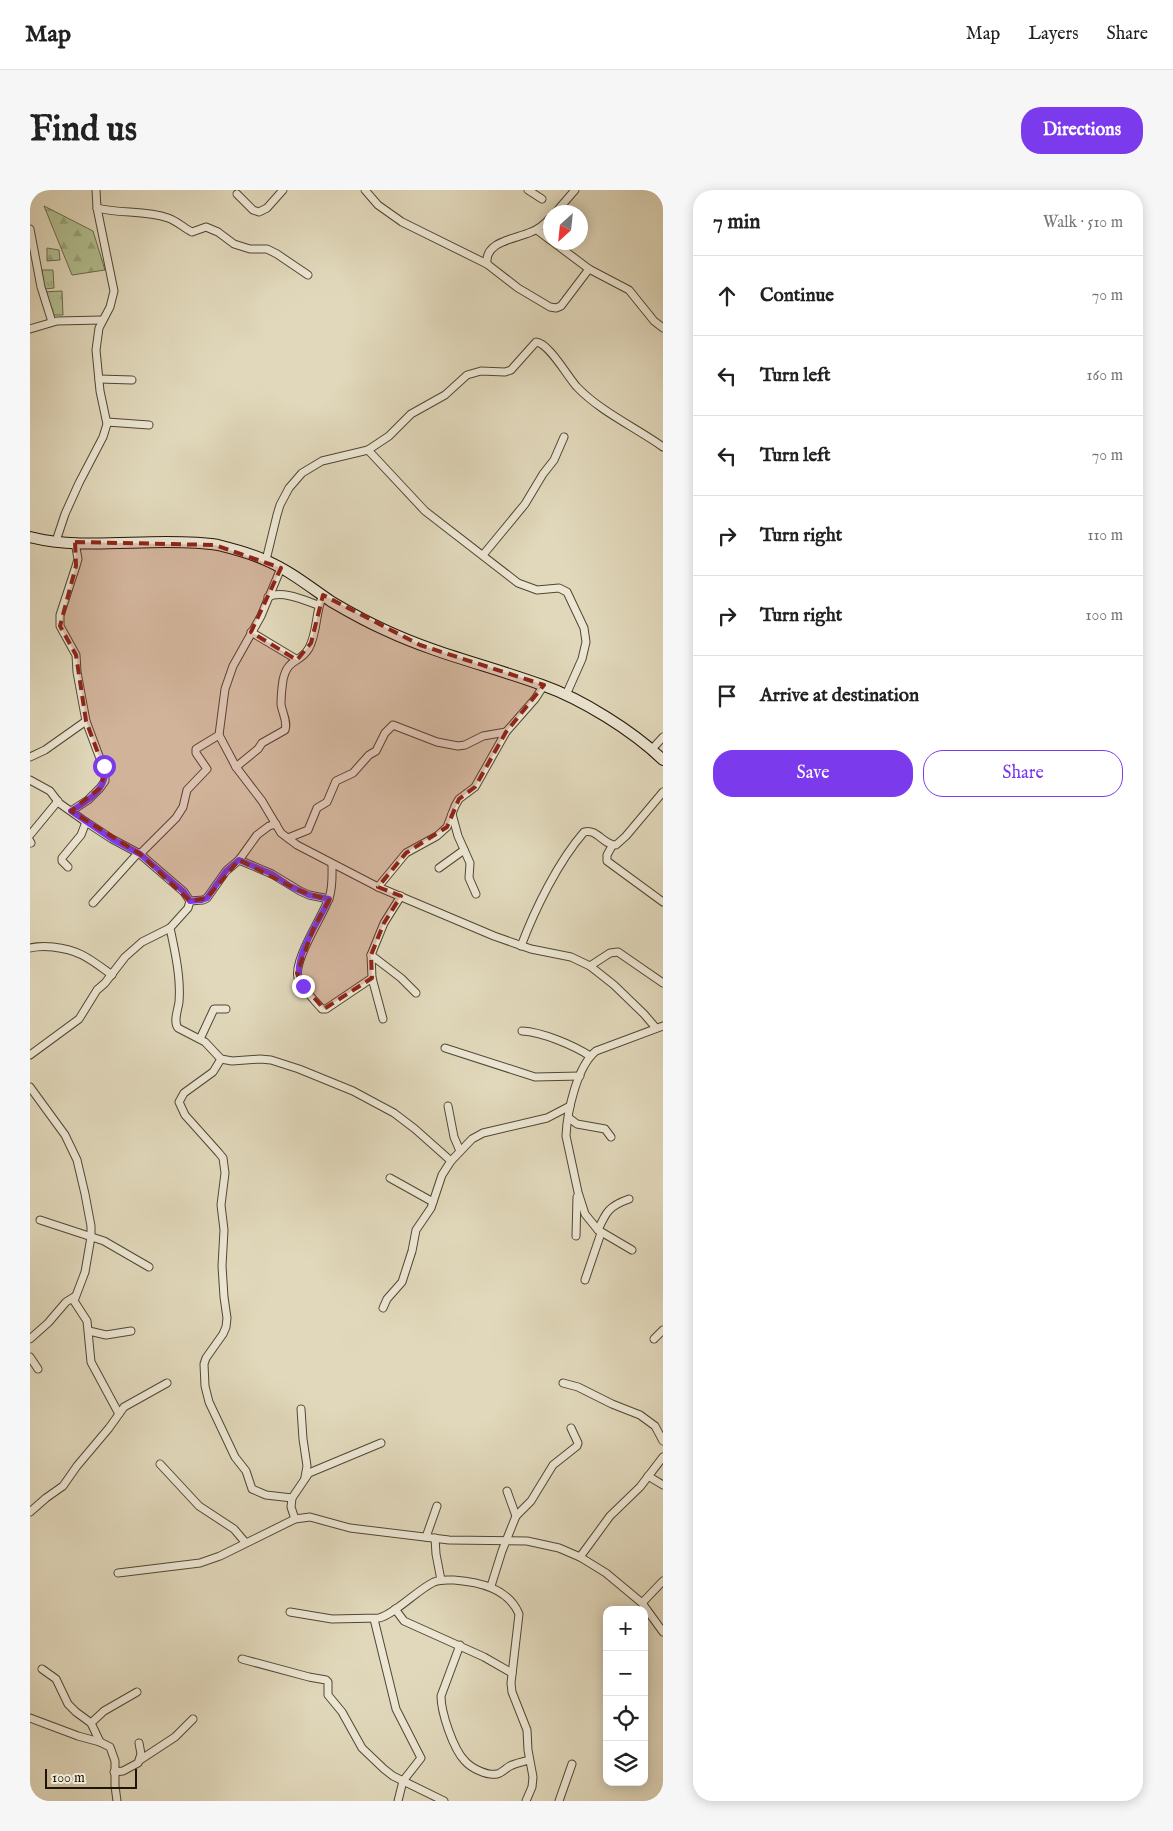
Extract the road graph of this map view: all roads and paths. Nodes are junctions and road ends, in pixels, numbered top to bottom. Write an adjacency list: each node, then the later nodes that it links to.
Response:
1 (96, 190): 9 (street)
2 (283, 190): 6 (street)
3 (365, 190): 15 (street)
4 (528, 190): 7 (street)
5 (576, 190): 8 (street)
6 (237, 194)
7 (542, 199)
8 (562, 205)
9 (97, 208): 17 (street); 18 (street)
10 (543, 224): 12 (street)
11 (30, 230): 19 (street)
12 (537, 230): 13 (street); 15 (street)
13 (543, 234)
14 (564, 250): 16 (street)
15 (487, 264): 16 (street)
16 (588, 269): 20 (street)
17 (308, 276)
18 (102, 320): 19 (street); 22 (street)
19 (52, 322): 21 (street)
20 (663, 328)
21 (30, 329)
22 (99, 379): 23 (street); 24 (street)
23 (132, 380)
24 (107, 422): 25 (street); 30 (street)
25 (150, 425)
26 (564, 437): 32 (street)
27 (663, 447): 28 (street)
28 (368, 450): 32 (street); 33 (street)
29 (30, 537): 30 (street)
30 (56, 541): 31 (street)
31 (75, 542): 33 (street); 41 (street)
32 (483, 555): 40 (street)
33 (266, 560): 34 (street)
34 (281, 568): 35 (street); 36 (street)
35 (268, 596): 36 (street); 37 (street)
36 (321, 600): 38 (street); 39 (street)
37 (251, 632): 38 (street); 43 (street)
38 (296, 659): 48 (street)
39 (544, 685): 40 (street); 42 (street)
40 (566, 695): 45 (street)
41 (86, 721): 46 (street); 52 (street)
42 (506, 732): 53 (street); 57 (street)
43 (219, 735): 48 (street); 60 (street)
44 (663, 737): 45 (street)
45 (652, 749): 47 (street)
46 (30, 757)
47 (663, 760)
48 (236, 767): 55 (street)
49 (30, 780): 51 (street)
50 (663, 792): 58 (street)
51 (58, 801): 52 (street); 56 (street)
52 (71, 811): 54 (street)
53 (452, 814): 59 (street); 65 (street)
54 (86, 822): 60 (street); 63 (street)
55 (276, 824): 57 (street); 61 (street)
56 (30, 834)
57 (288, 838): 62 (street)
58 (612, 846): 70 (street); 73 (street)
59 (464, 850): 64 (street); 66 (street)
60 (139, 853): 69 (street); 71 (street)
61 (239, 860): 68 (street); 69 (street)
62 (332, 864): 65 (street); 68 (street)
63 (68, 867)
64 (439, 868)
65 (378, 887): 67 (street)
66 (476, 894)
67 (401, 896): 73 (street); 75 (street)
68 (329, 899): 78 (street)
69 (190, 901): 72 (street)
70 (663, 902)
71 (93, 903)
72 (170, 928): 77 (street); 85 (street)
73 (521, 946): 76 (street)
74 (30, 948): 77 (street)
75 (371, 955): 78 (street); 80 (street)
76 (590, 966): 79 (street); 83 (street)
77 (112, 975): 87 (street)
78 (372, 978): 82 (street)
79 (663, 983)
80 (416, 993)
81 (226, 1009): 85 (street)
82 (383, 1019)
83 (660, 1027): 88 (street)
84 (522, 1031): 88 (street)
85 (200, 1039): 89 (street)
86 (445, 1048): 90 (street)
87 (30, 1055)
88 (590, 1056): 90 (street)
89 (221, 1059): 97 (street); 131 (street)
90 (580, 1076): 93 (street)
91 (30, 1087): 105 (street)
92 (448, 1106): 96 (street)
93 (570, 1106): 94 (street); 96 (street)
94 (568, 1118): 95 (street); 99 (street)
95 (611, 1137)
96 (460, 1151): 97 (street)
97 (451, 1161): 101 (street)
98 (390, 1178): 101 (street)
99 (578, 1192): 103 (street); 104 (street)
100 (629, 1199): 103 (street)
101 (433, 1202): 110 (street)
102 (40, 1220): 105 (street)
103 (599, 1232): 106 (street); 108 (street)
104 (576, 1236)
105 (91, 1237): 107 (street); 109 (street)
106 (632, 1250)
107 (149, 1267)
108 (585, 1280)
109 (74, 1297): 113 (street); 114 (street)
110 (383, 1308)
111 (663, 1330): 115 (street)
112 (131, 1331): 113 (street)
113 (89, 1332): 121 (street)
114 (30, 1339)
115 (654, 1339)
116 (30, 1357): 117 (street)
117 (38, 1369)
118 (167, 1383): 121 (street)
119 (564, 1383): 123 (street)
120 (301, 1409): 128 (street)
121 (119, 1414): 133 (street)
122 (571, 1428): 134 (street)
123 (663, 1441)
124 (381, 1443): 128 (street)
125 (663, 1457): 127 (street)
126 (160, 1464): 139 (street)
127 (648, 1476): 129 (street); 140 (street)
128 (305, 1478): 131 (street)
129 (663, 1485)
130 (508, 1491): 134 (street)
131 (292, 1498): 135 (street)
132 (438, 1506): 136 (street)
133 (30, 1512)
134 (516, 1516): 138 (street)
135 (295, 1519): 136 (street); 139 (street)
136 (426, 1537): 137 (street)
137 (435, 1538): 138 (street); 142 (street)
138 (505, 1541): 140 (street); 144 (street)
139 (246, 1542): 141 (street)
140 (580, 1557): 145 (street)
141 (118, 1573)
142 (441, 1580): 144 (street); 146 (street)
143 (663, 1581): 145 (street)
144 (491, 1586): 153 (street)
145 (642, 1603): 149 (street)
146 (396, 1609): 148 (street); 150 (street)
147 (290, 1612): 148 (street)
148 (374, 1618): 164 (street)
149 (663, 1632)
150 (460, 1645): 153 (street); 161 (street)
151 (242, 1659): 164 (street)
152 (42, 1669): 157 (street)
153 (512, 1673): 161 (street)
154 (137, 1692): 157 (street)
155 (30, 1718): 158 (street)
156 (193, 1719): 160 (street)
157 (91, 1723): 158 (street)
158 (100, 1742): 163 (street)
159 (138, 1742): 160 (street)
160 (140, 1760): 163 (street)
161 (529, 1760): 170 (street)
162 (572, 1764): 171 (street)
163 (114, 1772): 167 (street)
164 (403, 1781): 168 (street); 169 (street)
165 (30, 1797): 166 (street)
166 (35, 1801)
167 (117, 1801)
168 (398, 1801)
169 (444, 1801)
170 (526, 1801)
171 (559, 1801)

